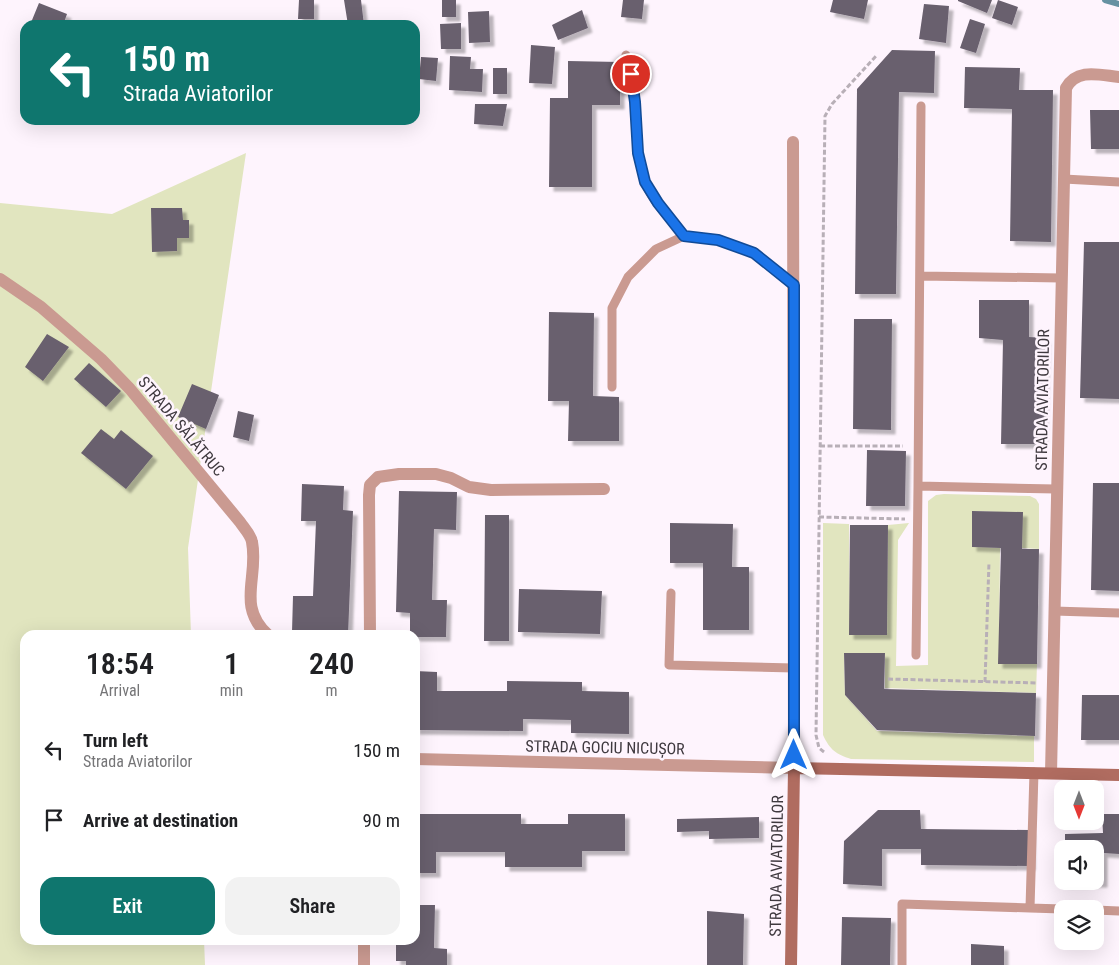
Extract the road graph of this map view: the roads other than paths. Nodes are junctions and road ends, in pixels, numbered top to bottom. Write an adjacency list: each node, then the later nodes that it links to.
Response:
1 (626, 55): 7 (lane)
2 (1119, 77): 5 (street, STRADA AVIATORILOR)
3 (921, 106): 8 (lane)
4 (793, 142): 11 (street, STRADA AVIATORILOR)
5 (1064, 179): 6 (lane); 9 (street, STRADA AVIATORILOR)
6 (1119, 182)
7 (684, 236): 11 (lane); 12 (lane)
8 (920, 276): 9 (lane); 13 (lane)
9 (1061, 278): 15 (street, STRADA AVIATORILOR)
10 (0, 279): 19 (street, STRADA SĂLĂTRUC)
11 (794, 285): 22 (street, STRADA AVIATORILOR)
12 (612, 387)
13 (918, 486): 15 (lane); 21 (lane)
14 (604, 489): 20 (street)
15 (1056, 489): 17 (street, STRADA AVIATORILOR)
16 (671, 593): 22 (lane)
17 (1054, 611): 18 (lane); 26 (street, STRADA AVIATORILOR)
18 (1119, 613)
19 (262, 630)
20 (370, 630)
21 (916, 655)
22 (794, 668): 24 (street, STRADA AVIATORILOR)
23 (420, 759): 24 (street, STRADA GOCIU NICUȘOR)
24 (794, 768): 25 (street); 34 (street, STRADA AVIATORILOR)
25 (1034, 772): 26 (street); 28 (lane)
26 (1051, 773): 27 (street)
27 (1119, 775)
28 (1030, 908): 29 (lane); 35 (lane)
29 (1054, 909)
30 (1104, 910): 31 (lane)
31 (1119, 911)
32 (364, 945): 33 (street)
33 (364, 965)
34 (791, 965)
35 (902, 965)

